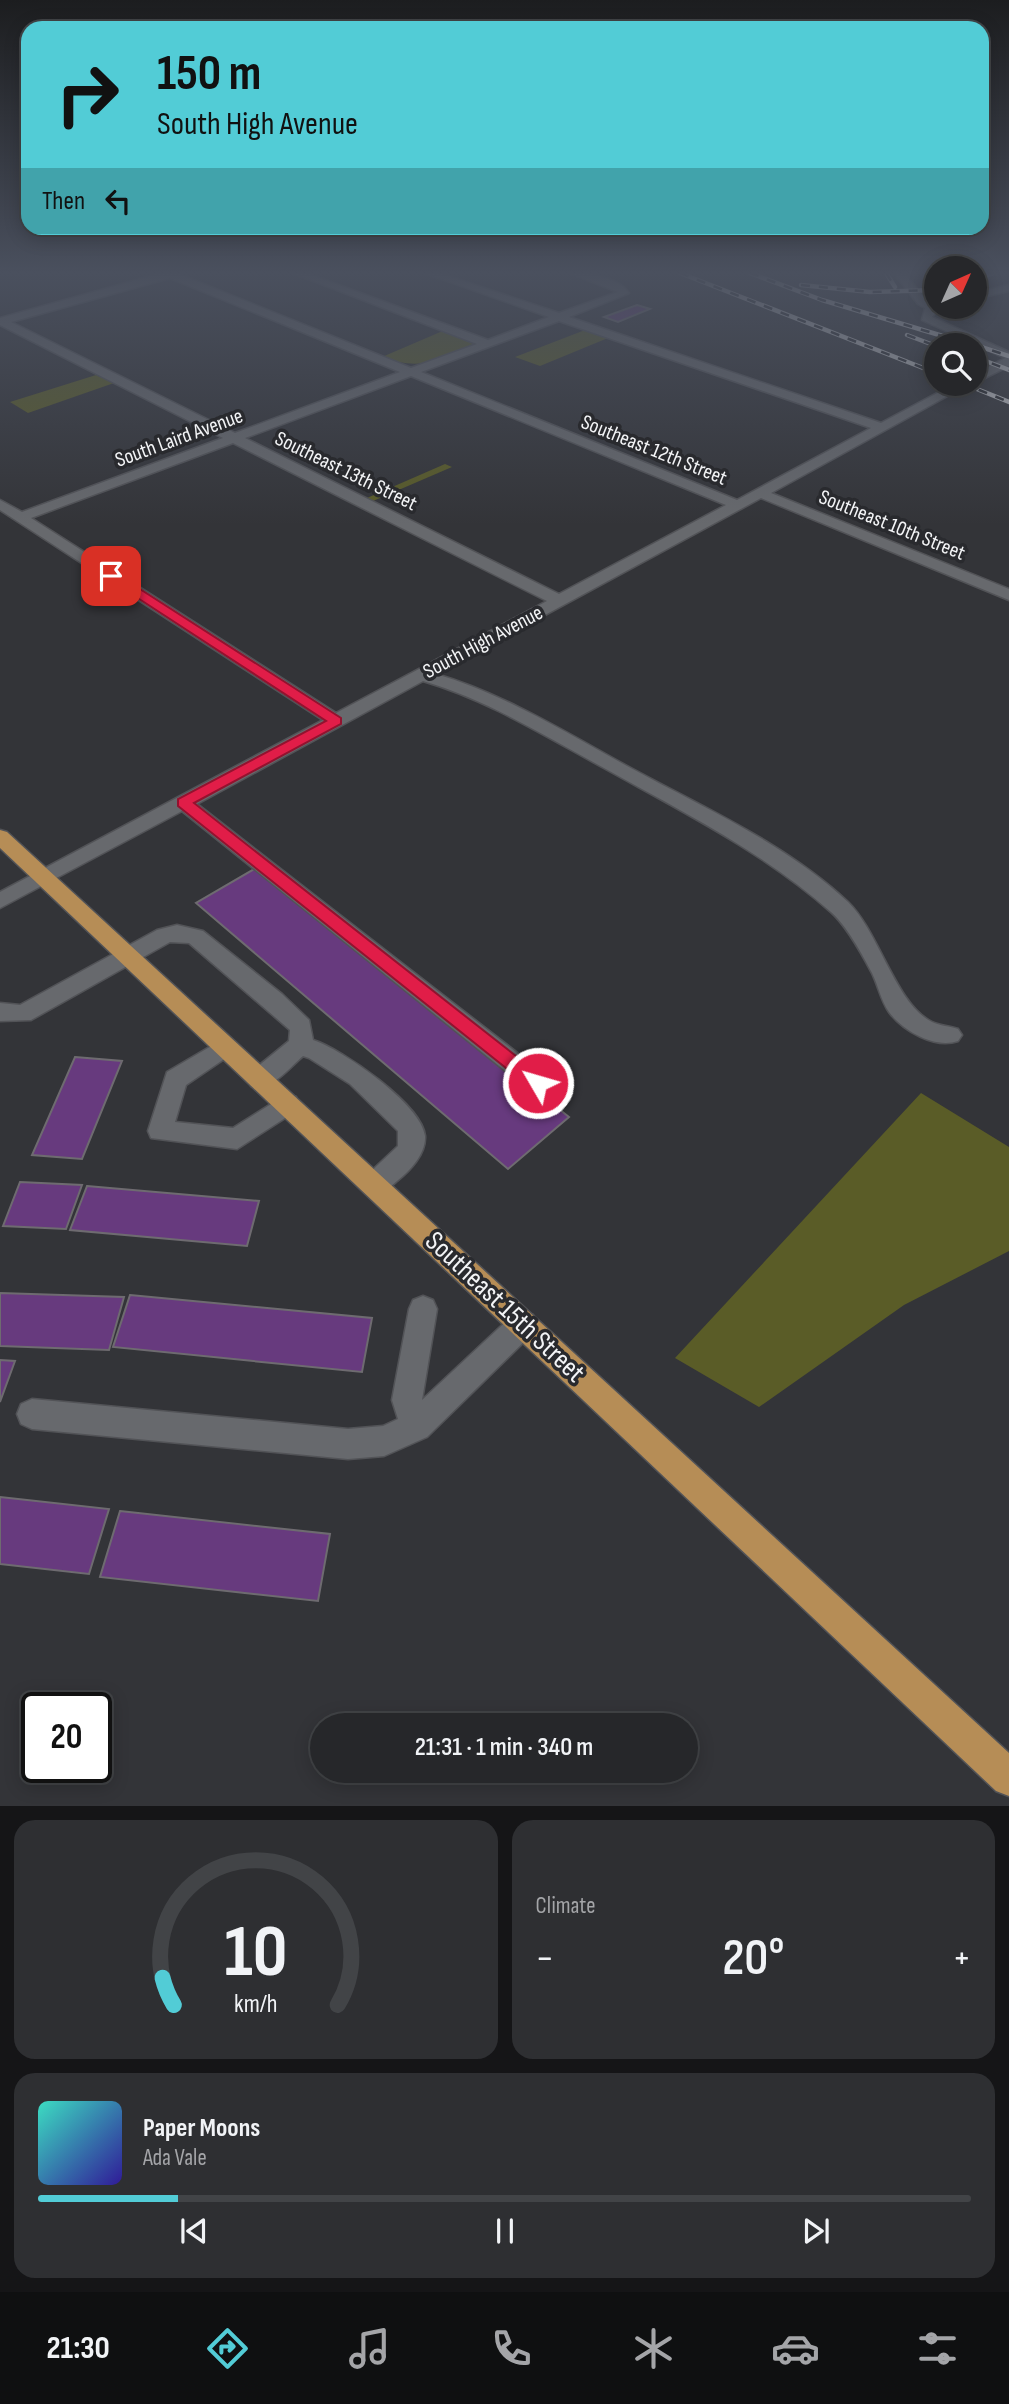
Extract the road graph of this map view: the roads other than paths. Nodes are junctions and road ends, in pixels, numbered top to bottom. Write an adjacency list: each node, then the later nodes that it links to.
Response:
1 (72, 357): 10 (street, Southeast 13th Street)
2 (374, 357): 7 (street, Southeast 12th Street)
3 (454, 357): 7 (street, South Laird Avenue)
4 (676, 357): 9 (street)
5 (1006, 357): 6 (street)
6 (987, 371)
7 (412, 373): 10 (street, South Laird Avenue); 13 (street, Southeast 12th Street)
8 (940, 396): 9 (street, South High Avenue)
9 (883, 428): 11 (street, South High Avenue)
10 (234, 439): 14 (street, South Laird Avenue); 16 (street, Southeast 13th Street)
11 (760, 493): 13 (street, South High Avenue); 15 (street, Southeast 10th Street)
12 (0, 504): 14 (street)
13 (737, 505): 16 (street, South High Avenue)
14 (21, 517): 18 (street)
15 (1009, 595)
16 (560, 601): 17 (street, South High Avenue)
17 (421, 675): 18 (street, South High Avenue); 25 (street)
18 (336, 721): 19 (street, South High Avenue)
19 (184, 803): 21 (street, South High Avenue); 29 (street)
20 (0, 838): 21 (main road, Southeast 15th Street)
21 (45, 878): 22 (street, South High Avenue); 23 (main road, Southeast 15th Street)
22 (0, 901)
23 (127, 955): 24 (street); 26 (main road, Southeast 15th Street); 27 (street)
24 (0, 1012)
25 (950, 1035)
26 (225, 1046): 28 (main road, Southeast 15th Street); 30 (street)
27 (299, 1046): 28 (street); 31 (street)
28 (260, 1079): 30 (main road, Southeast 15th Street)
29 (538, 1083)
30 (287, 1104): 31 (main road, Southeast 15th Street)
31 (374, 1185): 33 (main road, Southeast 15th Street)
32 (423, 1309): 35 (street)
33 (523, 1324): 35 (street); 36 (main road, Southeast 15th Street)
34 (32, 1413): 35 (street)
35 (416, 1426)
36 (1009, 1778)

